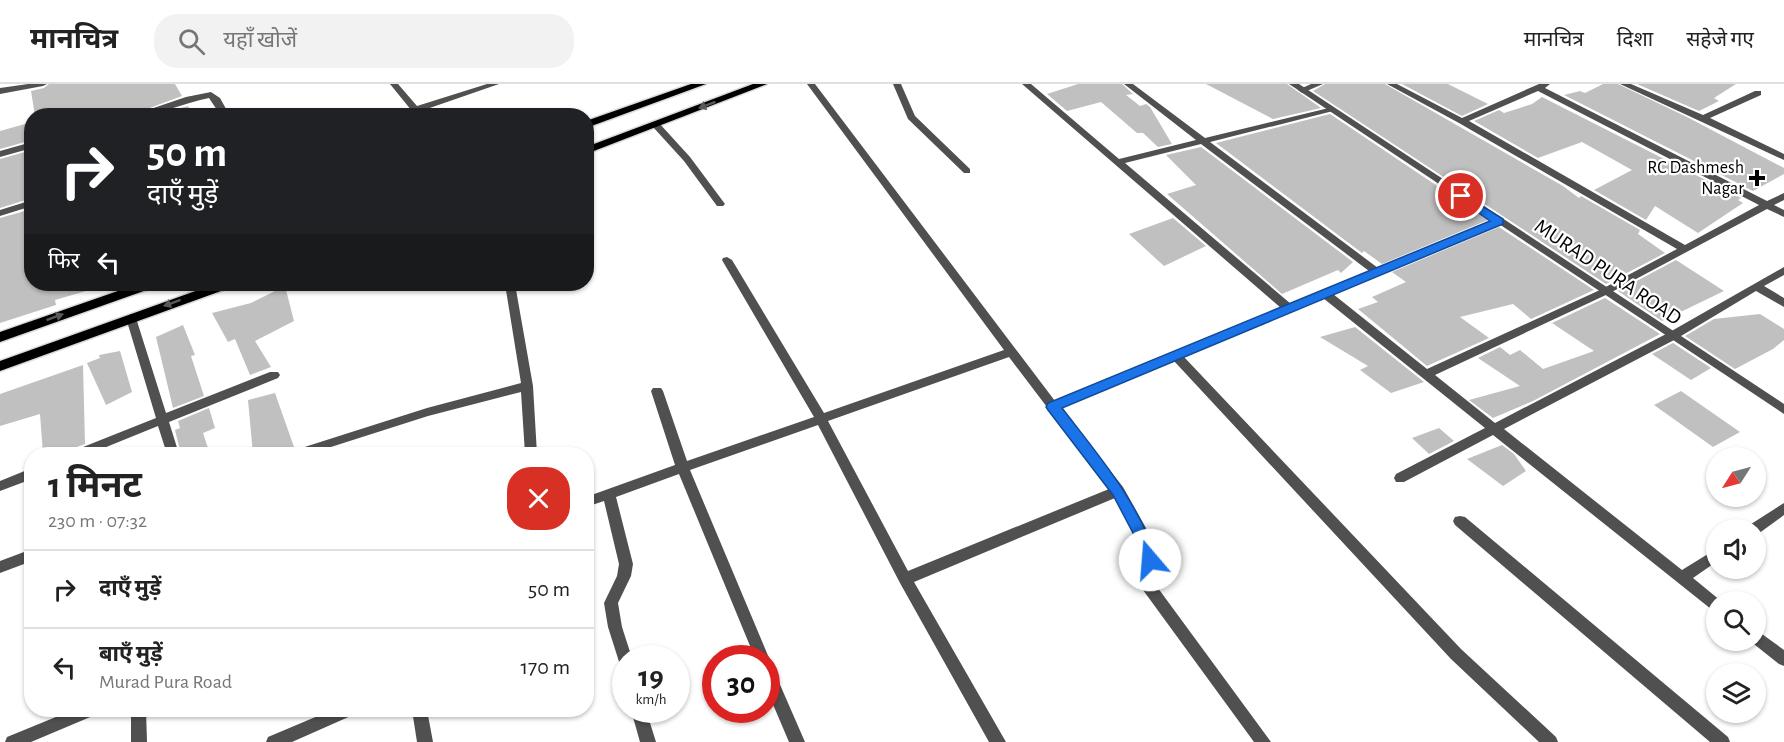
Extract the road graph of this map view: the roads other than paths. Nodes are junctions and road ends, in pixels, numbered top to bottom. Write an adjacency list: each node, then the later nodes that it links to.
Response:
1 (43, 84): 14 (street)
2 (394, 84): 21 (street)
3 (495, 84): 22 (street)
4 (702, 84): 26 (main road)
5 (762, 84): 27 (main road, one-way to 27)
6 (811, 84): 57 (street)
7 (897, 84): 34 (street)
8 (1026, 84): 33 (street)
9 (1128, 84): 28 (street)
10 (1293, 84): 16 (street, MURAD PURA ROAD)
11 (1319, 84): 16 (street)
12 (1391, 84): 25 (street)
13 (1624, 84): 24 (street)
14 (27, 86): 17 (street)
15 (1544, 86): 25 (street); 38 (street)
16 (1302, 90): 23 (street, MURAD PURA ROAD)
17 (0, 91)
18 (1758, 93): 24 (street)
19 (160, 108): 20 (street)
20 (222, 108)
21 (415, 108)
22 (429, 108)
23 (1330, 109): 28 (street); 41 (street, MURAD PURA ROAD)
24 (1703, 118): 32 (street)
25 (1462, 121): 42 (street)
26 (594, 123)
27 (656, 125): 30 (main road); 36 (street)
28 (1201, 141): 33 (street); 45 (street)
29 (24, 147): 31 (street)
30 (594, 148)
31 (0, 154)
32 (1784, 157)
33 (1118, 162): 53 (street)
34 (967, 171)
35 (1784, 196): 38 (street)
36 (720, 204)
37 (24, 206): 39 (street)
38 (1768, 206): 40 (street); 42 (street)
39 (0, 213)
40 (1784, 214)
41 (1499, 221): 45 (street); 50 (street, MURAD PURA ROAD)
42 (1685, 249): 50 (street)
43 (727, 260): 67 (street)
44 (1784, 270): 46 (street)
45 (1377, 272): 51 (street)
46 (1756, 286): 52 (street); 55 (street)
47 (130, 291): 56 (main road, one-way to 47)
48 (206, 291): 54 (main road, one-way to 54)
49 (511, 291): 62 (street)
50 (1604, 292): 55 (street, MURAD PURA ROAD); 60 (street)
51 (1325, 294): 53 (street); 60 (street)
52 (1784, 303)
53 (1290, 309): 58 (street)
54 (131, 318): 59 (main road); 66 (street)
55 (1672, 336): 65 (street, MURAD PURA ROAD); 68 (street)
56 (0, 337)
57 (1011, 352): 64 (street); 67 (street)
58 (1176, 356): 64 (street); 107 (street)
59 (0, 366)
60 (1426, 374): 68 (street)
61 (274, 375): 66 (street)
62 (527, 386): 71 (street); 72 (street)
63 (657, 391): 73 (street)
64 (1053, 407): 77 (street)
65 (1784, 410)
66 (164, 419): 69 (street); 70 (street)
67 (821, 420): 73 (street); 87 (street)
68 (1495, 429): 75 (street); 86 (street)
69 (94, 447)
70 (172, 447)
71 (318, 447)
72 (531, 447)
73 (683, 469): 78 (street); 90 (street)
74 (24, 476): 76 (street)
75 (1400, 478)
76 (0, 486)
77 (1118, 491): 87 (street); 106 (street)
78 (609, 495): 79 (street); 89 (street)
79 (594, 500)
80 (1784, 508): 82 (street)
81 (1460, 521): 108 (street)
82 (1766, 521)
83 (24, 558): 85 (street)
84 (1706, 562): 86 (street)
85 (0, 567)
86 (1682, 578): 88 (street)
87 (905, 579): 105 (street)
88 (1706, 597)
89 (620, 645)
90 (757, 645)
91 (1766, 645): 92 (street)
92 (1784, 659)
93 (780, 702): 104 (street)
94 (73, 717): 99 (street)
95 (140, 717): 100 (street)
96 (332, 717): 101 (street)
97 (421, 717): 102 (street)
98 (643, 723): 103 (street)
99 (13, 742)
100 (139, 742)
101 (274, 742)
102 (425, 742)
103 (648, 742)
104 (797, 742)
105 (998, 742)
106 (1263, 742)
107 (1550, 742)
108 (1722, 742)

